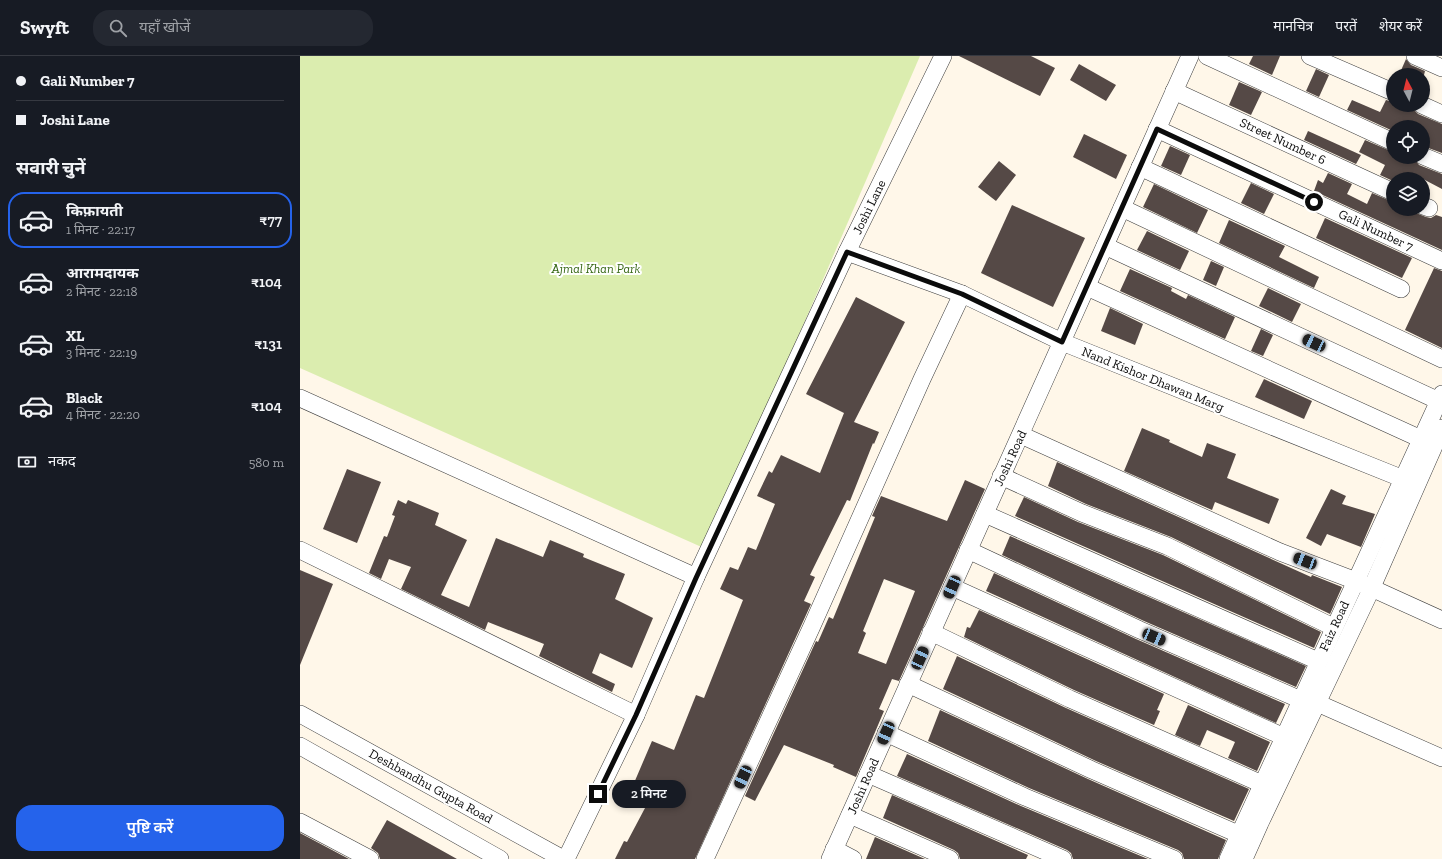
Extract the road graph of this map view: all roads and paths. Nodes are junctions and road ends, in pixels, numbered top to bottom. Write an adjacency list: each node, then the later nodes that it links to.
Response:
1 (943, 56): 19 (street, Joshi Lane)
2 (1190, 56): 8 (street, Joshi Road)
3 (1207, 56): 12 (street)
4 (1310, 56): 7 (street)
5 (1415, 56): 6 (street)
6 (1442, 68)
7 (1386, 89)
8 (1174, 91): 11 (street, Joshi Road); 16 (street, Street Number 6)
9 (1430, 109): 10 (street)
10 (1442, 114)
11 (1157, 129): 15 (street, Joshi Road); 20 (street, Gali Number 7)
12 (1386, 139)
13 (1430, 159): 14 (street)
14 (1442, 164)
15 (1140, 168): 17 (street, Joshi Road); 22 (street)
16 (1386, 189)
17 (1122, 208): 18 (street, Joshi Road); 25 (street)
18 (1105, 246): 21 (street, Joshi Road); 27 (street)
19 (847, 252): 23 (street, Nand Kishor Dhawan Marg); 36 (street, Joshi Lane)
20 (1442, 261)
21 (1087, 287): 24 (street, Joshi Road); 30 (street)
22 (1401, 289)
23 (962, 294): 24 (street, Nand Kishor Dhawan Marg); 62 (street)
24 (1062, 342): 29 (street, Joshi Road); 32 (street, Nand Kishor Dhawan Marg)
25 (1442, 359)
26 (300, 398): 36 (street)
27 (1440, 398): 30 (street, Faiz Road)
28 (1442, 428): 32 (street)
29 (1021, 435): 31 (street, Joshi Road); 37 (street)
30 (1421, 439): 32 (street, Faiz Road)
31 (1001, 476): 33 (street, Joshi Road); 41 (street)
32 (1409, 482): 37 (street, Faiz Road); 39 (street)
33 (985, 514): 35 (street, Joshi Road); 43 (street)
34 (300, 550): 47 (street)
35 (968, 550): 38 (street, Joshi Road); 45 (street)
36 (696, 578): 47 (street, Joshi Lane)
37 (1356, 580): 39 (street); 41 (street, Faiz Road)
38 (952, 587): 42 (street, Joshi Road); 49 (street)
39 (1371, 588): 40 (street); 45 (street)
40 (1442, 620)
41 (1333, 627): 43 (street, Faiz Road)
42 (931, 632): 44 (street, Joshi Road); 53 (street)
43 (1318, 661): 45 (street, Faiz Road)
44 (908, 684): 48 (street, Joshi Road); 56 (street)
45 (1306, 700): 49 (street, Faiz Road); 51 (street); 68 (street)
46 (300, 714): 60 (street, Deshbandhu Gupta Road)
47 (636, 715): 61 (street, Joshi Lane)
48 (886, 733): 52 (street, Joshi Road); 66 (street)
49 (1284, 737): 53 (street, Faiz Road)
50 (300, 746): 59 (street)
51 (1442, 758)
52 (868, 774): 54 (street, Joshi Road); 65 (street)
53 (1262, 784): 56 (street, Faiz Road)
54 (850, 815): 57 (street, Joshi Road); 64 (street)
55 (300, 822): 58 (street)
56 (1238, 834): 67 (street, Faiz Road)
57 (832, 854): 63 (street)
58 (370, 859)
59 (500, 859)
60 (563, 859)
61 (566, 859)
62 (705, 859)
63 (853, 859)
64 (950, 859)
65 (1063, 859)
66 (1174, 859)
67 (1228, 859)
68 (1244, 859)

